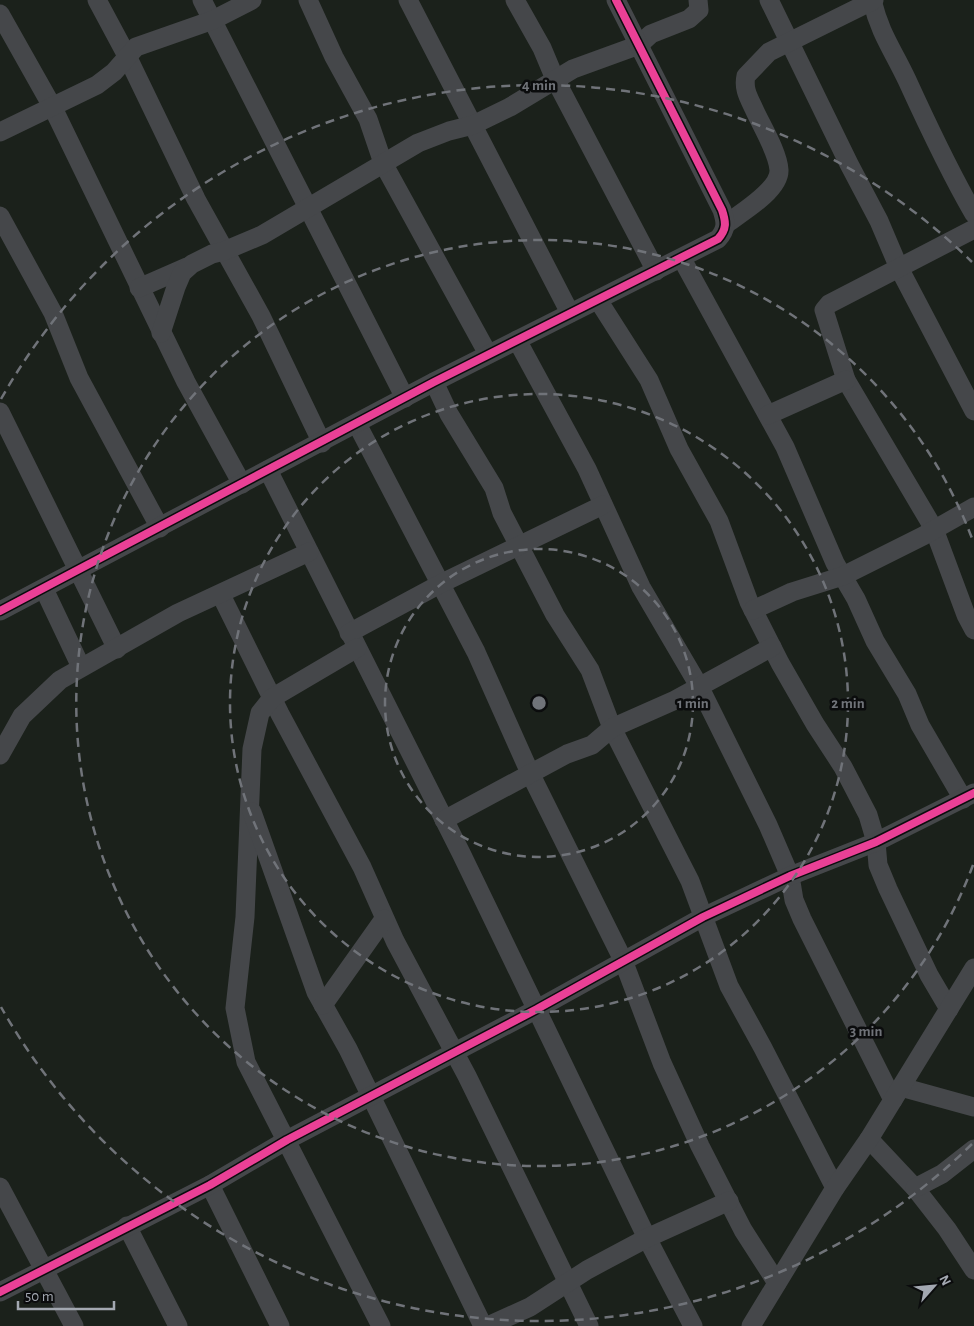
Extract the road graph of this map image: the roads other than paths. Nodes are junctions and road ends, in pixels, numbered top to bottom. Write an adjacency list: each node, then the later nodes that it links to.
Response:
1 (97, 0): 15 (street)
2 (202, 0): 12 (street)
3 (252, 0): 12 (street)
4 (308, 0): 20 (street)
5 (408, 0): 18 (street)
6 (516, 0): 16 (street)
7 (616, 0): 14 (street)
8 (698, 0): 14 (street)
9 (769, 0): 13 (street)
10 (873, 0): 13 (street); 23 (street)
11 (0, 14): 17 (street)
12 (213, 20): 15 (street); 22 (street)
13 (789, 41): 25 (street); 30 (street)
14 (639, 45): 16 (street); 25 (street)
15 (127, 56): 17 (street); 27 (street)
16 (555, 79): 18 (street); 31 (street)
17 (53, 108): 19 (street); 32 (street)
18 (473, 125): 20 (street); 34 (street)
19 (0, 132)
20 (383, 163): 22 (street); 37 (street)
21 (974, 180): 23 (street)
22 (308, 207): 27 (street); 40 (street)
23 (970, 207)
24 (0, 216): 50 (street)
25 (726, 224): 28 (street)
26 (974, 229): 30 (street)
27 (224, 251): 29 (street); 45 (street)
28 (682, 259): 31 (street); 43 (street)
29 (187, 267): 32 (street); 35 (street)
30 (899, 268): 38 (street); 41 (street)
31 (656, 271): 33 (street)
32 (140, 288): 35 (street)
33 (598, 300): 34 (street); 59 (street)
34 (570, 313): 36 (street)
35 (162, 333): 47 (street)
36 (518, 340): 37 (street); 48 (street)
37 (488, 354): 39 (street)
38 (846, 380): 43 (street); 51 (street)
39 (434, 382): 40 (street); 52 (street)
40 (405, 398): 44 (street)
41 (974, 411)
42 (0, 412): 54 (street)
43 (768, 415): 55 (street)
44 (356, 424): 45 (street); 56 (street)
45 (322, 442): 46 (street)
46 (268, 470): 47 (street); 53 (street)
47 (242, 484): 50 (street)
48 (603, 505): 52 (street); 66 (street)
49 (974, 507): 51 (street)
50 (160, 528): 54 (street)
51 (934, 529): 55 (street); 61 (street)
52 (519, 547): 56 (street); 68 (street)
53 (309, 552): 58 (street); 62 (street)
54 (78, 571): 57 (street); 64 (street)
55 (843, 576): 59 (street); 71 (street)
56 (442, 583): 62 (street); 70 (street)
57 (44, 589): 60 (street); 65 (street)
58 (220, 595): 64 (street); 67 (street)
59 (753, 610): 63 (street)
60 (0, 611)
61 (974, 630)
62 (353, 640): 67 (street); 73 (street)
63 (772, 647): 66 (street); 74 (street)
64 (117, 649): 65 (street)
65 (81, 667): 69 (street)
66 (698, 686): 68 (street); 75 (street)
67 (272, 698): 72 (street); 77 (street)
68 (612, 728): 70 (street); 76 (street)
69 (0, 755)
70 (530, 773): 73 (street); 78 (street)
71 (969, 796): 74 (street)
72 (249, 804): 80 (street); 87 (street)
73 (444, 820): 81 (street)
74 (876, 842): 75 (street); 82 (street)
75 (790, 876): 76 (street); 84 (street)
76 (703, 917): 78 (street); 92 (street)
77 (384, 919): 80 (street); 83 (street)
78 (623, 960): 81 (street); 94 (street)
79 (974, 968): 82 (street)
80 (323, 1005): 85 (street)
81 (537, 1009): 83 (street); 96 (street)
82 (949, 1009): 84 (street)
83 (453, 1053): 85 (street); 99 (street)
84 (897, 1094): 86 (street); 88 (street)
85 (370, 1096): 87 (street); 107 (street)
86 (974, 1107)
87 (287, 1140): 90 (street); 106 (street)
88 (869, 1140): 92 (street); 93 (street)
89 (974, 1149): 93 (street)
90 (210, 1185): 95 (street); 105 (street)
91 (0, 1187): 97 (street)
92 (834, 1188): 100 (street)
93 (915, 1188): 98 (street)
94 (728, 1201): 96 (street); 100 (street)
95 (127, 1226): 97 (street); 104 (street)
96 (647, 1238): 99 (street); 110 (street)
97 (45, 1269): 101 (street); 103 (street)
98 (974, 1270)
99 (568, 1282): 108 (street); 109 (street)
100 (777, 1282): 102 (street)
101 (0, 1292)
102 (754, 1325)
103 (74, 1326)
104 (178, 1326)
105 (280, 1326)
106 (381, 1326)
107 (483, 1326)
108 (488, 1326)
109 (589, 1326)
110 (693, 1326)

